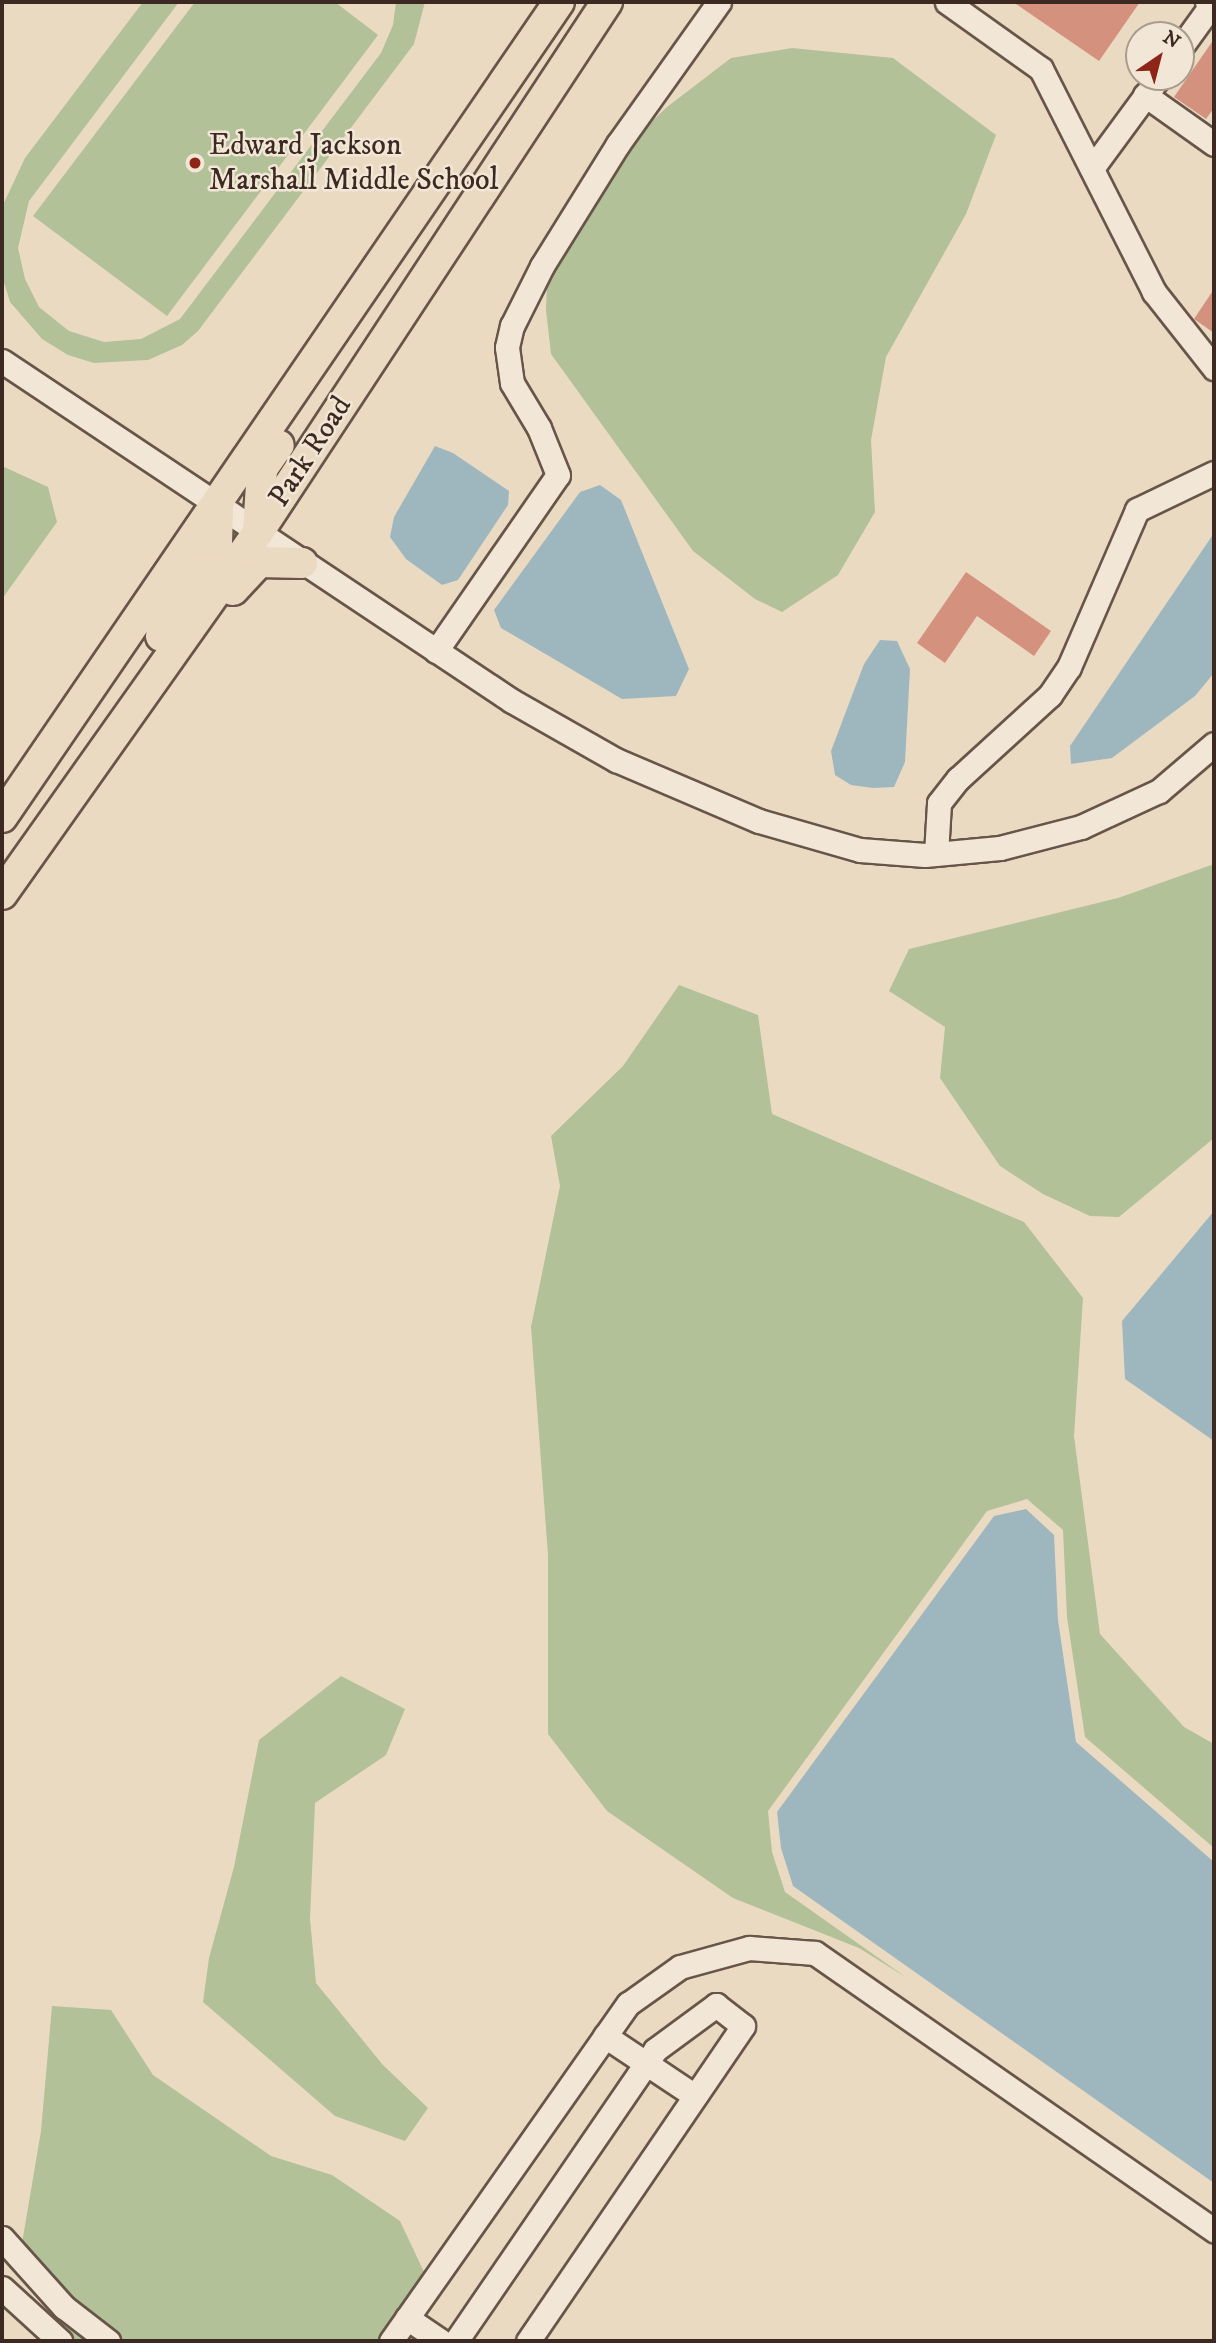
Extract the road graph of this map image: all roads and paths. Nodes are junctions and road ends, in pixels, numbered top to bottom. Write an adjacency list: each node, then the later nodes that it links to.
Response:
1 (559, 2): 11 (main road, Park Road)
2 (607, 2): 16 (main road, Park Road)
3 (719, 2): 18 (street)
4 (947, 2): 10 (street)
5 (1207, 2): 6 (street)
6 (1195, 28)
7 (1148, 91): 10 (street)
8 (1157, 91): 9 (street)
9 (1214, 144)
10 (1093, 167): 13 (street)
11 (400, 237): 15 (main road, Park Road); 16 (main road)
12 (2, 361): 15 (street)
13 (1214, 368)
14 (1214, 473): 22 (street)
15 (218, 505): 16 (street); 20 (main road); 21 (main road, Park Road)
16 (257, 534): 17 (street); 20 (main road, Park Road)
17 (302, 563): 18 (street); 20 (main road)
18 (436, 651): 22 (street)
19 (1214, 744): 22 (street)
20 (83, 779): 23 (main road, Park Road)
21 (2, 817)
22 (936, 854)
23 (2, 894)
24 (605, 2036): 25 (street); 27 (street); 30 (street)
25 (646, 2063): 26 (street); 26 (street); 35 (street)
26 (695, 2096): 36 (street)
27 (1214, 2230)
28 (2, 2238): 32 (street)
29 (2, 2288): 31 (street)
30 (407, 2318): 33 (street); 34 (street)
31 (60, 2341)
32 (108, 2341)
33 (391, 2341)
34 (441, 2341)
35 (456, 2341)
36 (528, 2341)

